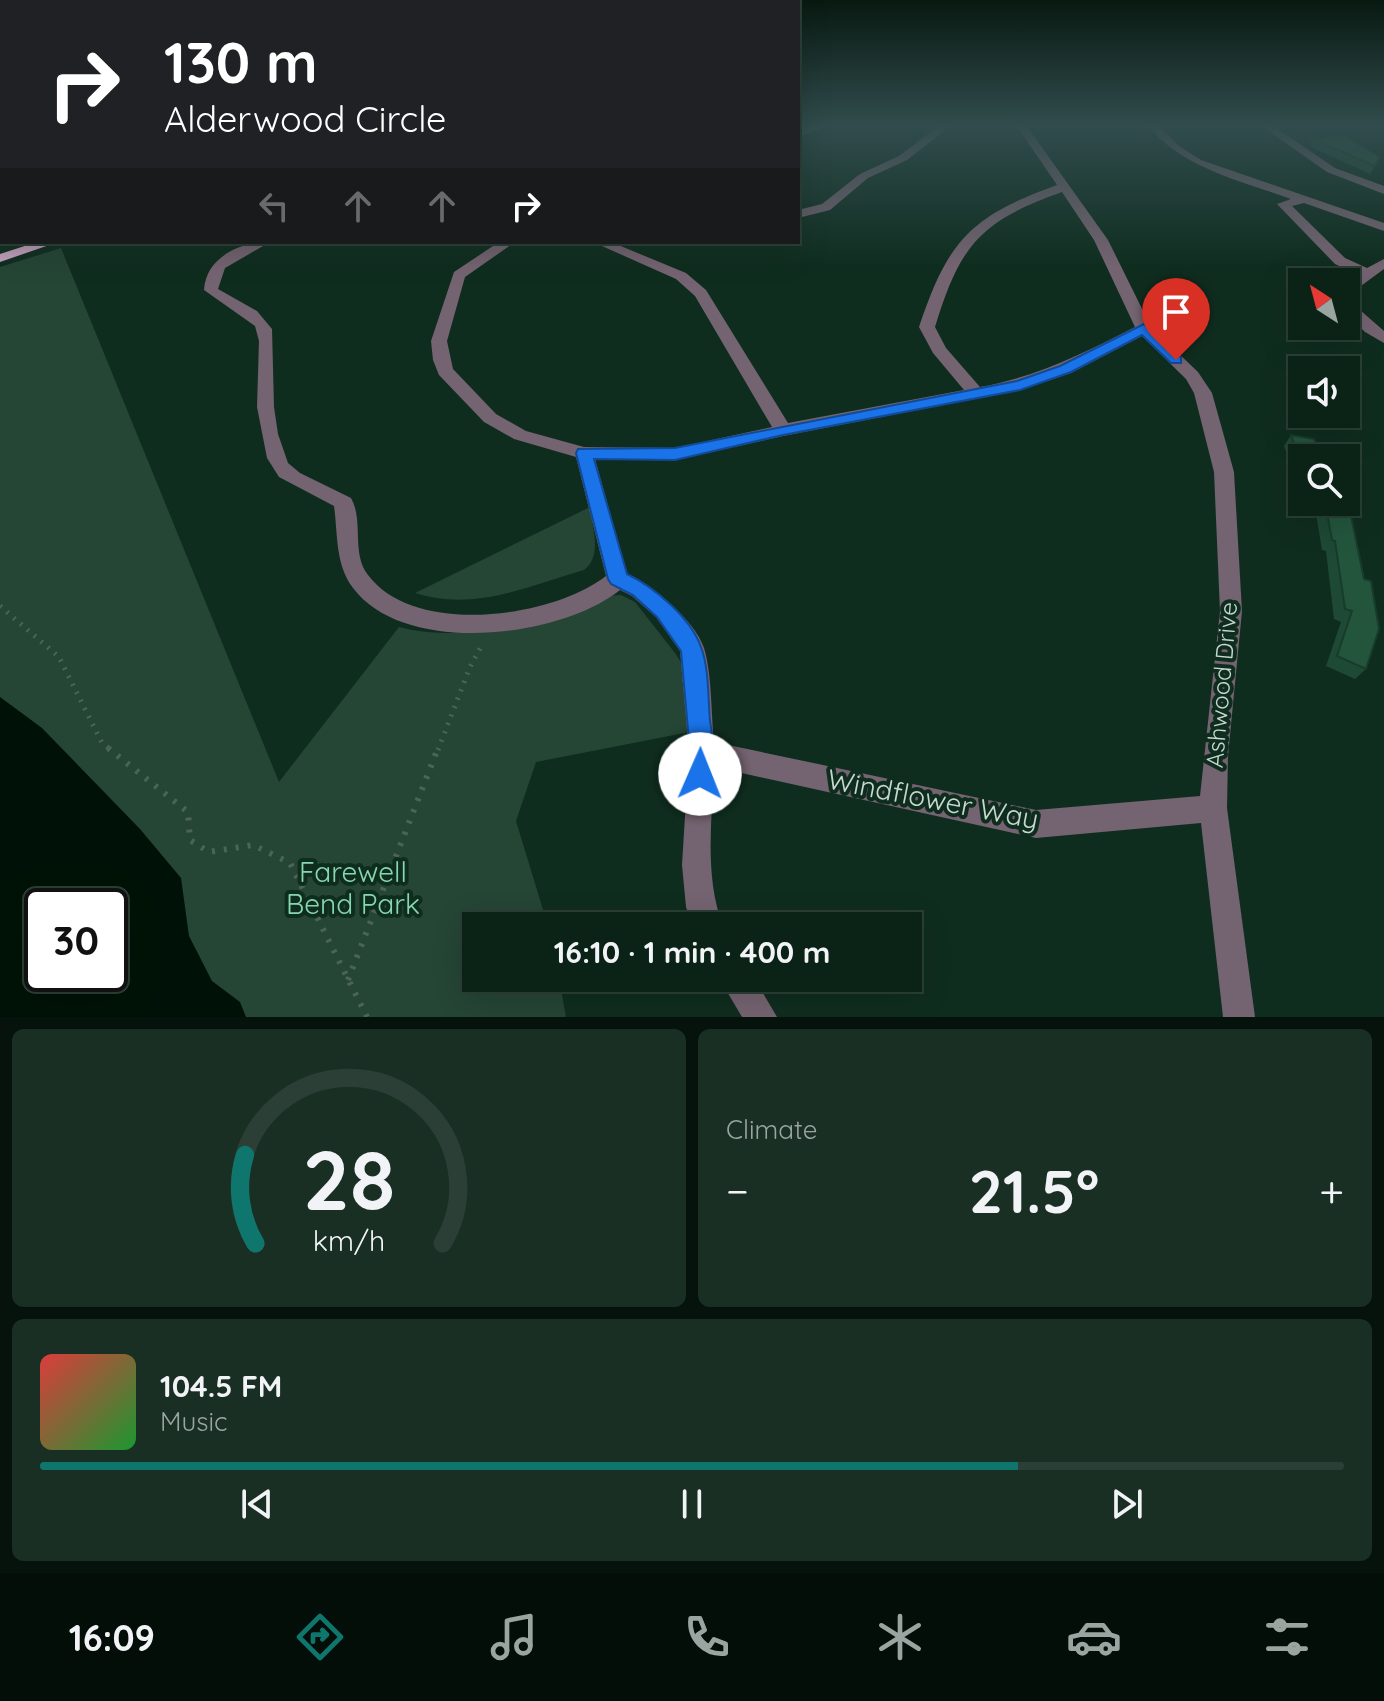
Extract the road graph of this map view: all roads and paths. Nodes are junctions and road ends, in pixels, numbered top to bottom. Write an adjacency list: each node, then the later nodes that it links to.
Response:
1 (872, 172): 8 (street)
2 (1054, 172): 5 (street)
3 (1226, 172): 7 (street)
4 (1338, 172): 6 (street)
5 (1064, 187): 18 (street); 20 (street)
6 (1384, 190)
7 (1304, 200): 9 (street); 17 (street)
8 (800, 214)
9 (1384, 227)
10 (30, 244): 15 (main road)
11 (43, 244): 15 (main road)
12 (259, 244): 25 (street)
13 (505, 244): 22 (street)
14 (605, 244): 21 (street)
15 (2, 255)
16 (1384, 263): 17 (street)
17 (1368, 274): 19 (street)
18 (1144, 329): 20 (street); 27 (street, Ashwood Drive)
19 (1384, 338)
20 (976, 394): 21 (street)
21 (783, 430): 22 (street)
22 (584, 453): 23 (street)
23 (618, 579): 25 (street); 26 (street)
24 (0, 606): 29 (path)
25 (497, 620): 29 (path)
26 (702, 752): 27 (street, Windflower Way); 28 (street)
27 (1213, 808): 33 (street, Ashwood Drive)
28 (703, 912)
29 (348, 980): 31 (path)
30 (744, 992): 32 (street)
31 (367, 1017)
32 (761, 1017)
33 (1239, 1017)

